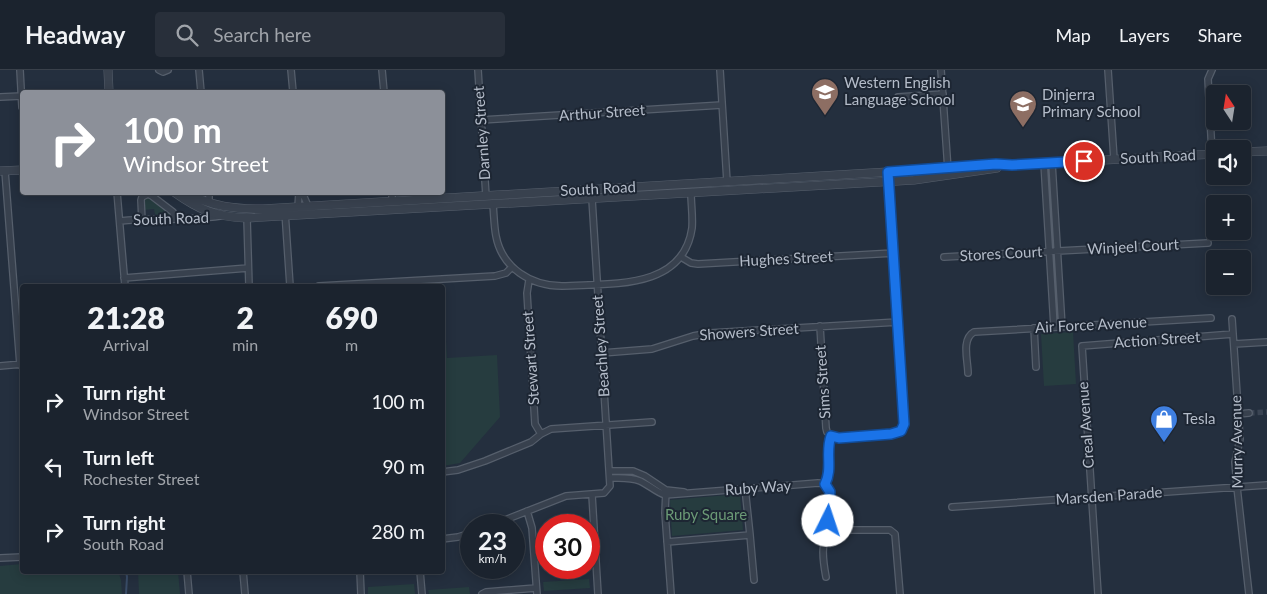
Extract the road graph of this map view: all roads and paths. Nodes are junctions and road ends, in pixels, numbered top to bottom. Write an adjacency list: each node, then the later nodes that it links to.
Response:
1 (20, 70): 13 (street)
2 (108, 70): 14 (street)
3 (159, 70): 4 (street)
4 (168, 70)
5 (199, 70): 15 (street)
6 (291, 70): 16 (street)
7 (382, 70): 17 (street)
8 (478, 70): 23 (street, Darnley Street)
9 (720, 70): 22 (street)
10 (942, 70): 18 (street)
11 (1108, 70): 28 (street)
12 (1211, 71): 24 (street)
13 (22, 90)
14 (109, 90)
15 (201, 90)
16 (293, 90)
17 (384, 90)
18 (943, 94): 21 (street); 33 (street)
19 (20, 96): 20 (street)
20 (0, 97)
21 (898, 97)
22 (722, 105): 23 (street, Arthur Street); 34 (street)
23 (481, 120): 48 (street, Darnley Street)
24 (1213, 140)
25 (1267, 151): 26 (street)
26 (1251, 152)
27 (1206, 154): 28 (street, South Road)
28 (1114, 159): 29 (street, South Road)
29 (1048, 163): 33 (street, South Road); 63 (street); 64 (street)
30 (20, 170): 31 (street)
31 (2, 171): 89 (street)
32 (888, 172): 33 (street, South Road); 34 (street, South Road); 35 (street)
33 (948, 172): 35 (street, South Road)
34 (727, 182): 36 (street, South Road); 37 (street)
35 (889, 182): 37 (street, South Road); 65 (street)
36 (589, 190): 48 (street, South Road); 49 (street)
37 (728, 191): 38 (street, South Road)
38 (690, 193): 49 (street, South Road); 66 (street)
39 (118, 195): 61 (street)
40 (146, 195): 60 (street)
41 (150, 195): 58 (street)
42 (178, 195): 56 (street, South Road)
43 (193, 195): 51 (street, South Road)
44 (209, 195): 51 (street)
45 (300, 195): 54 (street)
46 (302, 195): 53 (street)
47 (392, 195): 50 (street)
48 (486, 196): 50 (street, South Road); 52 (street)
49 (592, 199): 52 (street, South Road); 76 (street, Beachley Street)
50 (392, 201): 53 (street, South Road)
51 (209, 203): 55 (street, South Road)
52 (493, 204): 57 (street, South Road); 68 (street)
53 (308, 206): 54 (street, South Road)
54 (298, 207): 55 (street, South Road)
55 (285, 208): 57 (street)
56 (222, 216): 58 (street, South Road); 59 (street, South Road)
57 (285, 216): 59 (street, South Road); 74 (street)
58 (174, 218): 60 (street, South Road)
59 (247, 218): 69 (street)
60 (142, 220): 61 (street, South Road)
61 (120, 221): 70 (street)
62 (1208, 243): 63 (street, Winjeel Court)
63 (1057, 250): 64 (street, Stores Court); 82 (street)
64 (1049, 251): 67 (street, Stores Court); 81 (street)
65 (894, 253): 66 (street, Hughes Street); 79 (street)
66 (681, 257): 76 (street)
67 (944, 257)
68 (512, 267): 71 (street); 75 (street)
69 (248, 268): 70 (street); 73 (street)
70 (124, 278): 72 (street)
71 (529, 280): 76 (street); 98 (street, Stewart Street)
72 (125, 284)
73 (249, 284)
74 (290, 284)
75 (374, 284)
76 (597, 284): 88 (street, Beachley Street)
77 (1211, 318): 82 (street, Air Force Avenue)
78 (1232, 319): 84 (street, Murry Avenue)
79 (898, 322): 80 (street, Showers Street); 99 (street)
80 (820, 326): 88 (street, Showers Street); 99 (street, Sims Street)
81 (1054, 327): 82 (street, Air Force Avenue); 83 (street, Air Force Avenue)
82 (1062, 327)
83 (1034, 328): 92 (street); 93 (street, Air Force Avenue)
84 (1233, 334): 86 (street, Murry Avenue); 87 (street, Action Street)
85 (1267, 342): 86 (street)
86 (1234, 344): 95 (street, Murry Avenue)
87 (1082, 346): 111 (street, Creal Avenue)
88 (602, 353): 97 (street, Beachley Street)
89 (20, 354)
90 (20, 364): 91 (street)
91 (0, 366)
92 (1036, 367)
93 (968, 373)
94 (1249, 413): 95 (street)
95 (1238, 414): 107 (street, Murry Avenue)
96 (652, 422): 97 (street)
97 (606, 425): 98 (street); 100 (street, Beachley Street)
98 (541, 434): 101 (street)
99 (831, 436): 105 (street)
100 (610, 470): 102 (street); 103 (street, Beachley Street)
101 (445, 471)
102 (645, 476): 104 (street); 109 (street)
103 (610, 478): 104 (street); 110 (street, Beachley Street)
104 (641, 482): 109 (street)
105 (825, 484): 108 (street, Ruby Way); 115 (street)
106 (1267, 485): 107 (street, Marsden Parade)
107 (1237, 487): 111 (street, Marsden Parade); 138 (street, Murry Avenue)
108 (745, 488): 109 (street, Ruby Way); 116 (street)
109 (666, 493): 119 (street)
110 (592, 495): 113 (street); 134 (street)
111 (1091, 497): 112 (street, Marsden Parade); 137 (street, Creal Avenue)
112 (952, 507)
113 (527, 511): 114 (street); 128 (street)
114 (520, 514)
115 (830, 528): 126 (street); 136 (street)
116 (750, 535): 119 (street); 127 (street)
117 (460, 536): 118 (street)
118 (445, 539)
119 (667, 542): 135 (street)
120 (20, 557): 121 (street)
121 (0, 558)
122 (188, 574): 129 (street)
123 (243, 574): 130 (street)
124 (360, 574): 131 (street)
125 (420, 574): 132 (street)
126 (826, 576)
127 (754, 580)
128 (537, 591): 133 (street)
129 (189, 594)
130 (245, 594)
131 (361, 594)
132 (422, 594)
133 (482, 594)
134 (598, 594)
135 (671, 594)
136 (900, 594)
137 (1098, 594)
138 (1249, 594)

